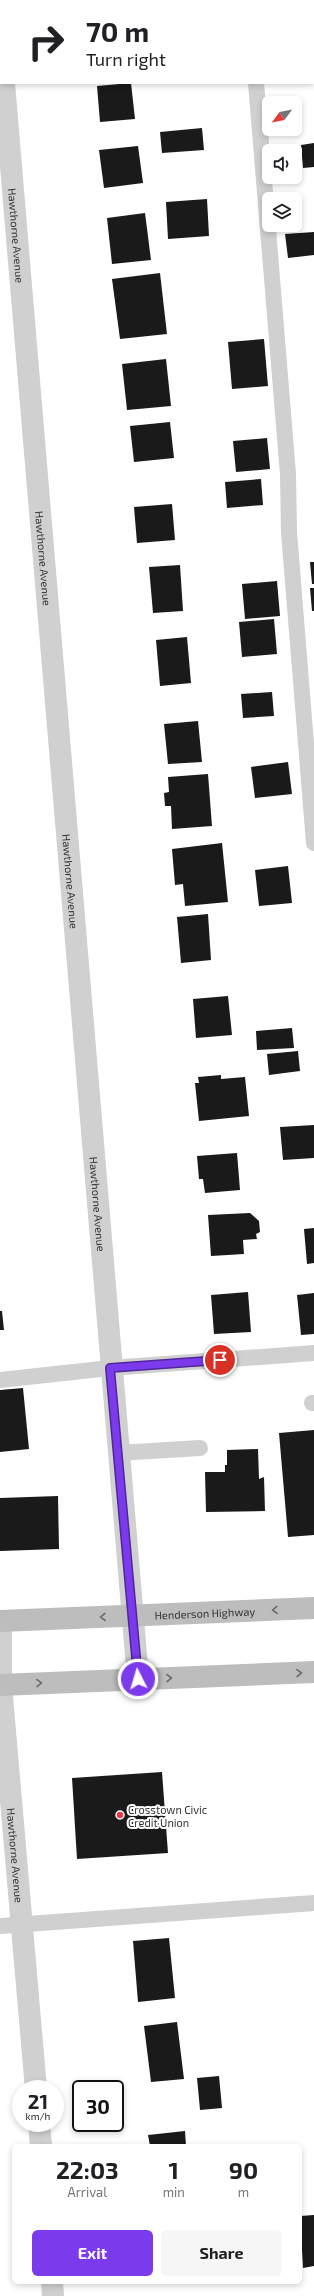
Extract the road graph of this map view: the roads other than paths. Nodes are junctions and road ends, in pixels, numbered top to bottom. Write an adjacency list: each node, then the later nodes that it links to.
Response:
1 (4, 84): 5 (street, Hawthorne Avenue)
2 (256, 84): 3 (lane)
3 (314, 843)
4 (314, 1353): 5 (lane)
5 (110, 1368): 6 (lane); 8 (street, Hawthorne Avenue)
6 (0, 1380)
7 (200, 1448): 8 (lane)
8 (118, 1453): 10 (street, Hawthorne Avenue)
9 (314, 1608): 10 (main road, Henderson Highway, one-way to 10)
10 (132, 1616): 11 (main road, Henderson Highway, one-way to 11); 13 (street, Hawthorne Avenue)
11 (0, 1621): 14 (street, Hawthorne Avenue)
12 (314, 1672): 13 (main road, one-way to 12)
13 (138, 1679): 14 (main road, one-way to 13)
14 (1, 1685): 16 (street, Hawthorne Avenue)
15 (314, 1903): 16 (lane)
16 (23, 1924): 17 (lane); 18 (street, Hawthorne Avenue)
17 (0, 1926)
18 (35, 2080)
19 (40, 2132): 20 (street)
20 (41, 2144)
21 (52, 2284): 22 (street)
22 (53, 2296)

